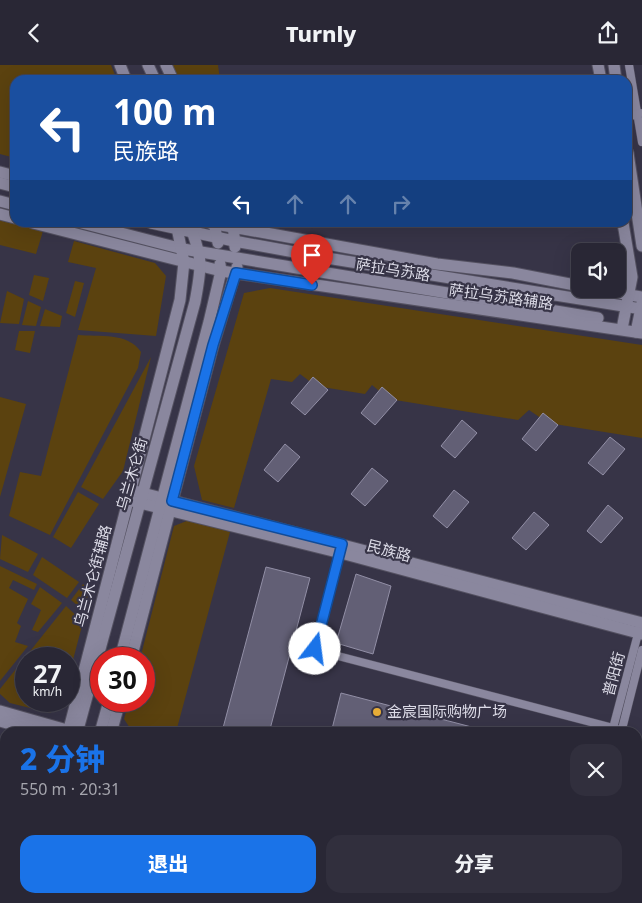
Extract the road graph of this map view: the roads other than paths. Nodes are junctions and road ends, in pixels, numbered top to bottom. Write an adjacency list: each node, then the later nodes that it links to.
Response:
1 (632, 78): 2 (street)
2 (640, 114): 3 (street)
3 (642, 142)
4 (632, 180): 15 (street)
5 (48, 227): 20 (street, 萨拉乌苏路辅路)
6 (98, 227): 16 (street, 萨拉乌苏路)
7 (177, 227): 16 (street)
8 (191, 227): 13 (street, 萨拉乌苏路); 17 (street, 乌兰木仑街)
9 (214, 227): 13 (street)
10 (234, 227): 14 (street)
11 (244, 227): 24 (street, 萨拉乌苏路辅路)
12 (624, 227): 27 (street)
13 (218, 238): 14 (street, 萨拉乌苏路); 18 (street)
14 (234, 241): 19 (street); 27 (street, 萨拉乌苏路)
15 (642, 247)
16 (183, 249): 17 (street, 萨拉乌苏路); 20 (street)
17 (200, 252): 18 (street, 萨拉乌苏路); 21 (street, 乌兰木仑街)
18 (219, 254): 19 (street, 萨拉乌苏路); 22 (street)
19 (238, 259): 23 (street); 30 (street, 萨拉乌苏路)
20 (184, 262): 21 (street, 萨拉乌苏路辅路); 32 (street)
21 (201, 267): 22 (street, 萨拉乌苏路辅路); 32 (street, 乌兰木仑街)
22 (221, 271): 23 (street, 萨拉乌苏路辅路); 33 (street)
23 (236, 273): 30 (street, 萨拉乌苏路辅路); 33 (street)
24 (571, 284)
25 (642, 297): 27 (street)
26 (619, 298): 27 (street)
27 (627, 301): 29 (street, 萨拉乌苏路); 30 (street)
28 (642, 303): 29 (street)
29 (642, 309): 31 (street)
30 (622, 326): 31 (street, 萨拉乌苏路)
31 (639, 329)
32 (135, 496): 33 (street, 民族路); 45 (street, 乌兰木仑街)
33 (165, 504): 34 (street, 民族路); 36 (street); 37 (street)
34 (341, 549): 35 (street, 民族路); 48 (street)
35 (641, 628): 49 (street, 普阳街)
36 (123, 647)
37 (133, 647)
38 (642, 650): 50 (street, 普阳街)
39 (0, 711): 44 (street)
40 (106, 712): 46 (street)
41 (117, 712): 47 (street)
42 (0, 721): 43 (street)
43 (21, 727)
44 (55, 727)
45 (73, 727)
46 (102, 727)
47 (113, 727)
48 (602, 727)
49 (618, 727)
50 (618, 727)

